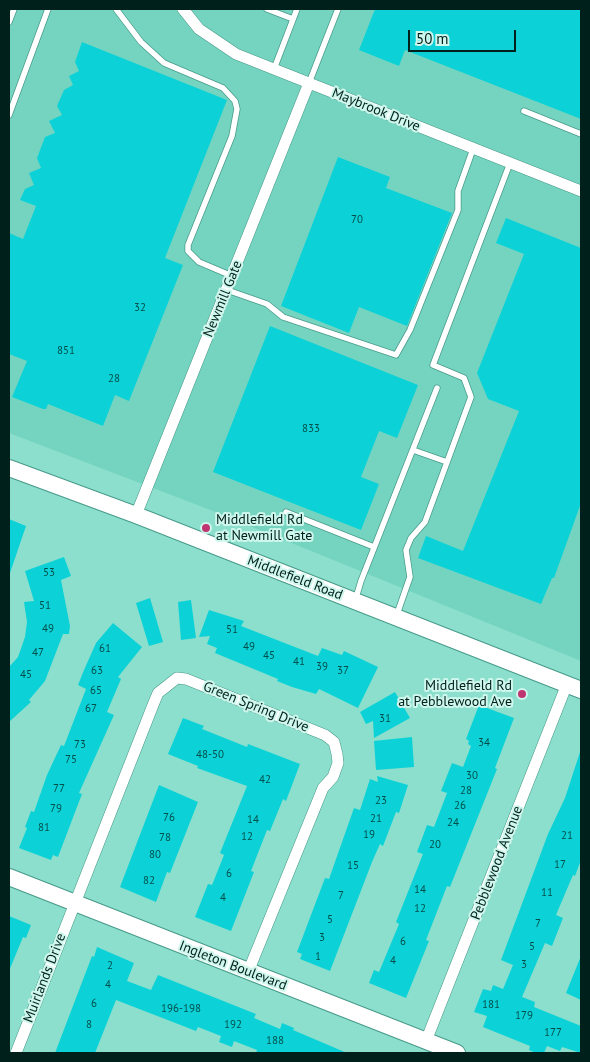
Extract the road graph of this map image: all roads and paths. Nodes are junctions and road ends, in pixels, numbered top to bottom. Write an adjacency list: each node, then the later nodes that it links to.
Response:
1 (14, 9): 9 (lane)
2 (48, 9): 13 (lane)
3 (116, 9): 18 (lane)
4 (183, 9): 10 (street, Maybrook Drive)
5 (267, 9): 8 (lane)
6 (297, 9): 8 (lane)
7 (338, 9): 11 (lane)
8 (293, 18): 10 (lane)
9 (9, 22)
10 (274, 69): 11 (street, Maybrook Drive)
11 (309, 83): 15 (street, Maybrook Drive); 18 (street, Newmill Gate)
12 (524, 111): 14 (lane)
13 (9, 115)
14 (581, 134)
15 (473, 149): 16 (street, Maybrook Drive); 19 (lane)
16 (510, 163): 17 (street, Maybrook Drive); 22 (lane)
17 (581, 191)
18 (233, 276): 19 (street, Newmill Gate)
19 (227, 290): 25 (street, Newmill Gate)
20 (436, 388): 21 (lane)
21 (413, 450): 22 (lane); 26 (lane)
22 (447, 462): 28 (lane)
23 (9, 468): 25 (main road, Middlefield Road)
24 (286, 512): 26 (lane)
25 (136, 516): 27 (main road, Middlefield Road)
26 (374, 547): 27 (lane)
27 (355, 601): 28 (main road, Middlefield Road)
28 (396, 618): 29 (main road, Middlefield Road)
29 (574, 687): 33 (street, Pebblewood Avenue)
30 (9, 877): 31 (main road, Ingleton Boulevard)
31 (74, 903): 32 (main road, Ingleton Boulevard); 32 (street, Green Spring Drive); 34 (street, Muirlands Drive)
32 (248, 972): 33 (main road, Ingleton Boulevard)
33 (426, 1041): 35 (main road, Ingleton Boulevard)
34 (16, 1053)
35 (457, 1053)

